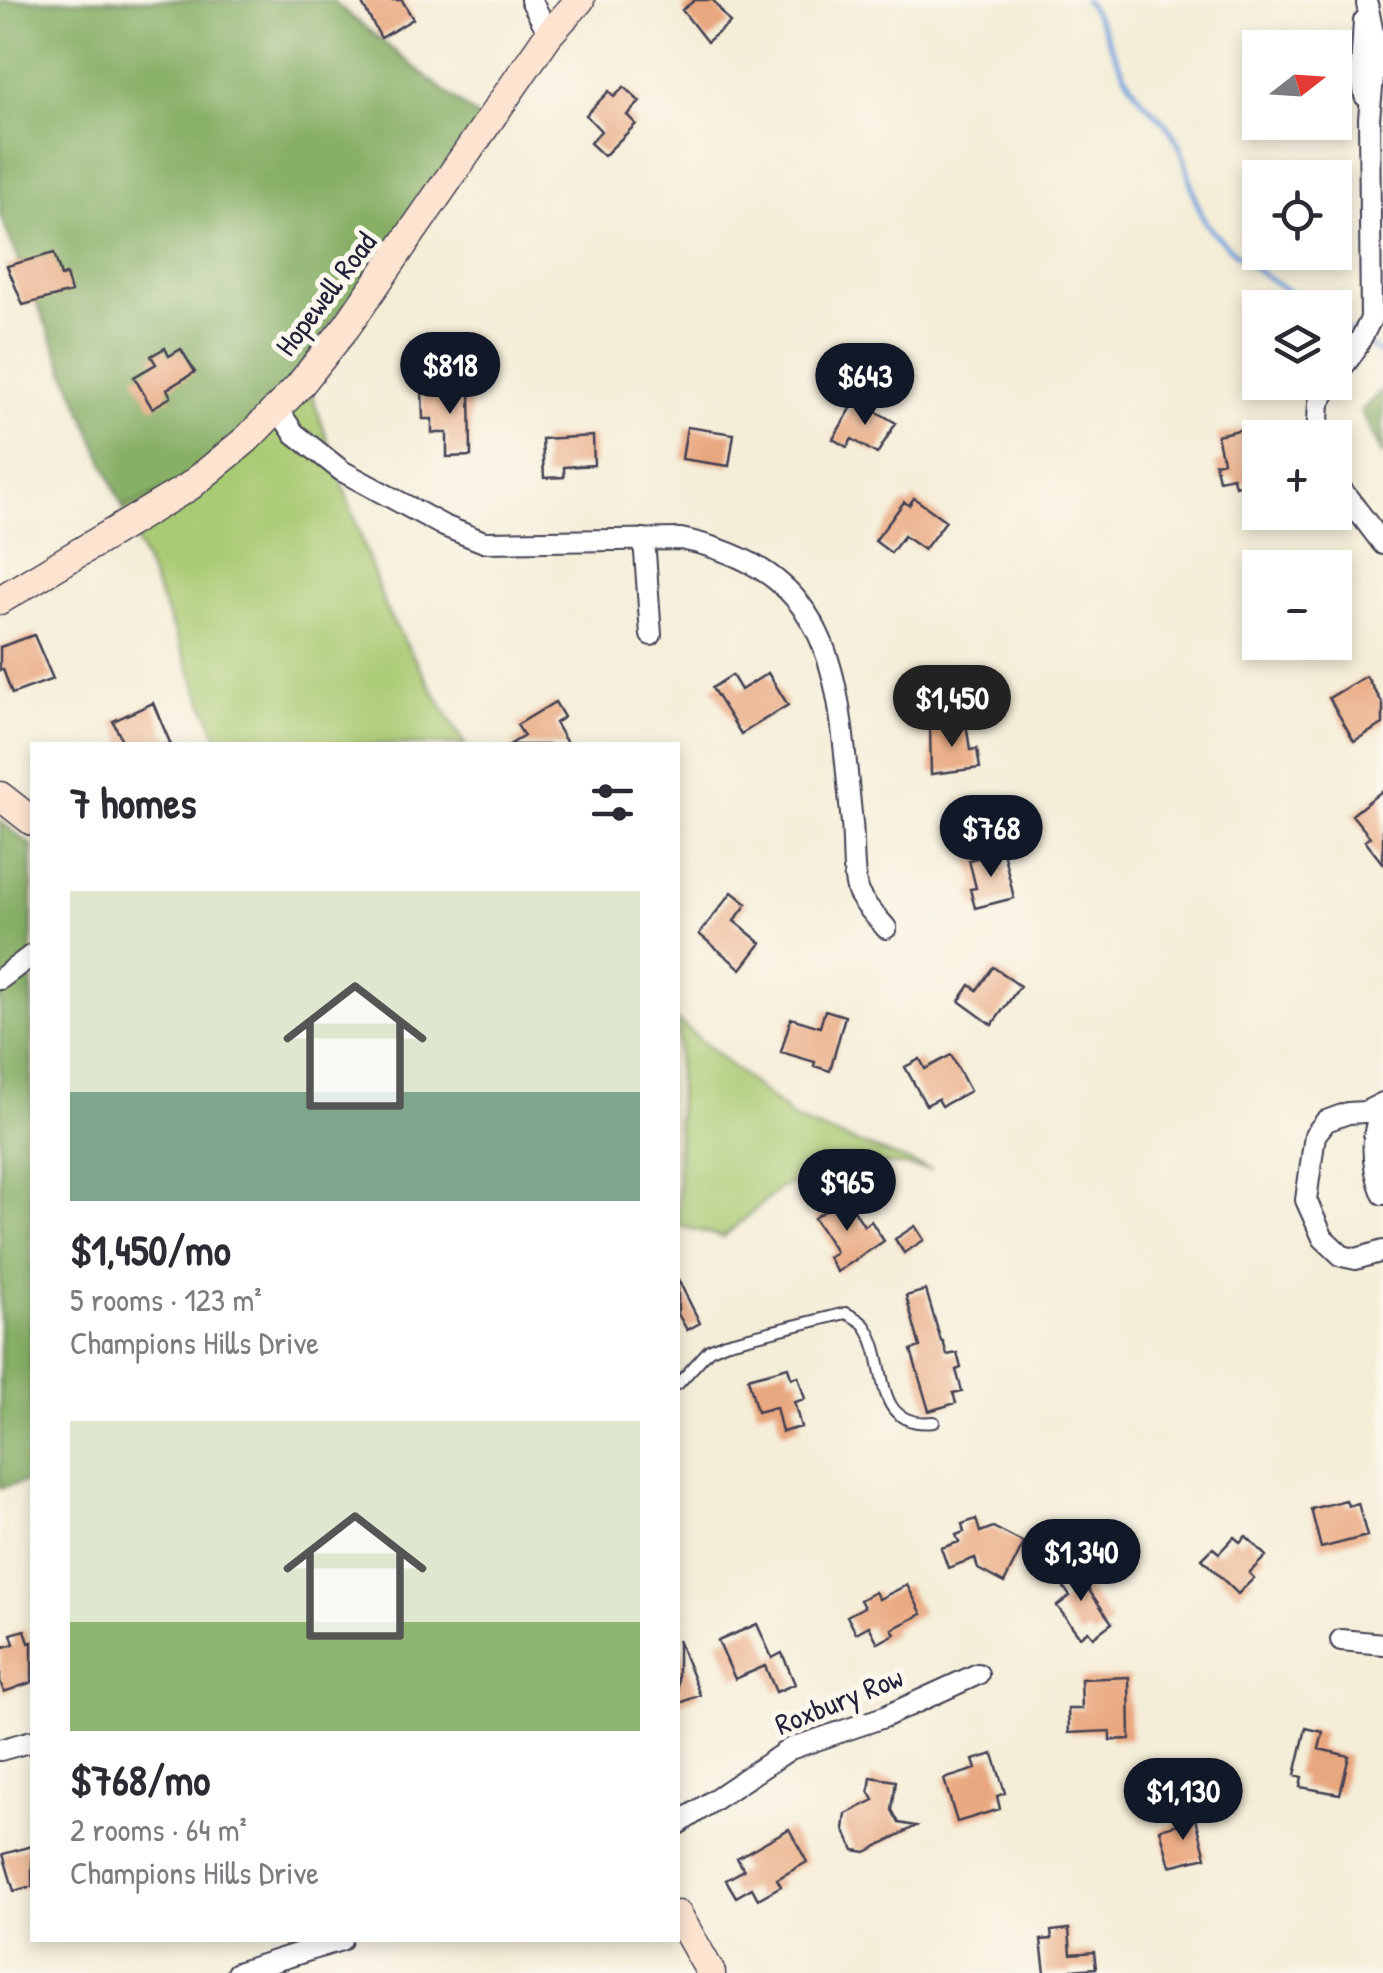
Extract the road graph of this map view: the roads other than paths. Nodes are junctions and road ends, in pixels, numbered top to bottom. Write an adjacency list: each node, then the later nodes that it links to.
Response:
1 (532, 0): 4 (street)
2 (580, 0): 4 (street, Hopewell Road)
3 (1366, 2): 5 (street)
4 (549, 34): 6 (street, Hopewell Road)
5 (1352, 355)
6 (277, 408): 8 (street); 10 (street, Hopewell Road)
7 (1352, 503): 9 (street)
8 (644, 540): 13 (street); 16 (street)
9 (1383, 544)
10 (61, 561): 11 (street, Hopewell Road); 12 (street, Hopewell Road)
11 (0, 584)
12 (0, 600)
13 (651, 635)
14 (0, 796): 15 (street)
15 (30, 819)
16 (886, 928)
17 (30, 957): 18 (street)
18 (0, 980)
19 (1383, 1105): 20 (street); 21 (street)
20 (1383, 1194)
21 (1383, 1251)
22 (680, 1382): 23 (lane)
23 (934, 1422)
24 (1341, 1640): 25 (street)
25 (1383, 1644)
26 (978, 1674): 29 (street, Roxbury Row)
27 (30, 1742): 28 (street)
28 (0, 1750)
29 (680, 1823)
30 (680, 1918): 33 (street)
31 (335, 1942): 32 (street)
32 (236, 1973)
33 (711, 1973)

